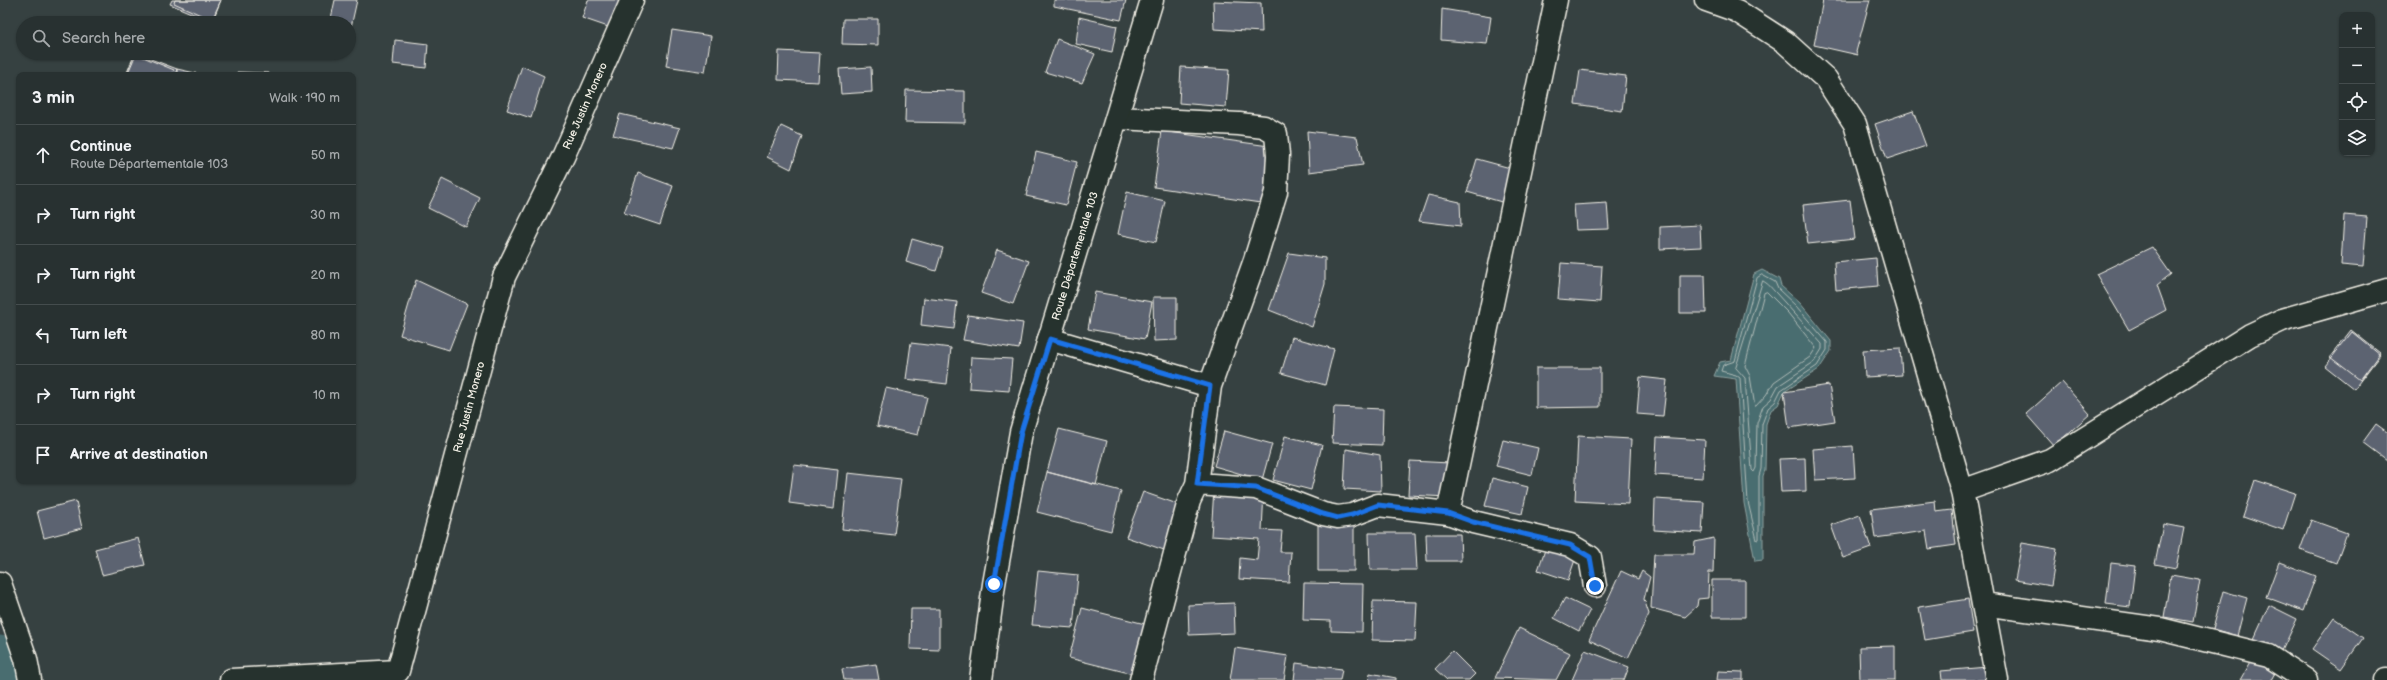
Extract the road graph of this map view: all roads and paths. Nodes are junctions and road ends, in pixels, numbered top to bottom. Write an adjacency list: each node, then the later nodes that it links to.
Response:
1 (632, 0): 16 (street, Rue Justin Monero)
2 (1152, 0): 5 (street, Route Départementale 103)
3 (1556, 0): 11 (street)
4 (1706, 0): 10 (street)
5 (1116, 118): 7 (street, Route Départementale 103); 8 (street)
6 (2387, 290): 10 (street)
7 (1050, 339): 8 (street); 17 (street, Route Départementale 103)
8 (1210, 386): 9 (street)
9 (1197, 484): 11 (street); 18 (street)
10 (1962, 491): 14 (street)
11 (1448, 513): 13 (street)
12 (0, 583): 15 (street)
13 (1595, 586)
14 (1983, 604): 19 (street); 20 (street)
15 (30, 680)
16 (231, 680)
17 (981, 680)
18 (1141, 680)
19 (1997, 680)
20 (2306, 680)

